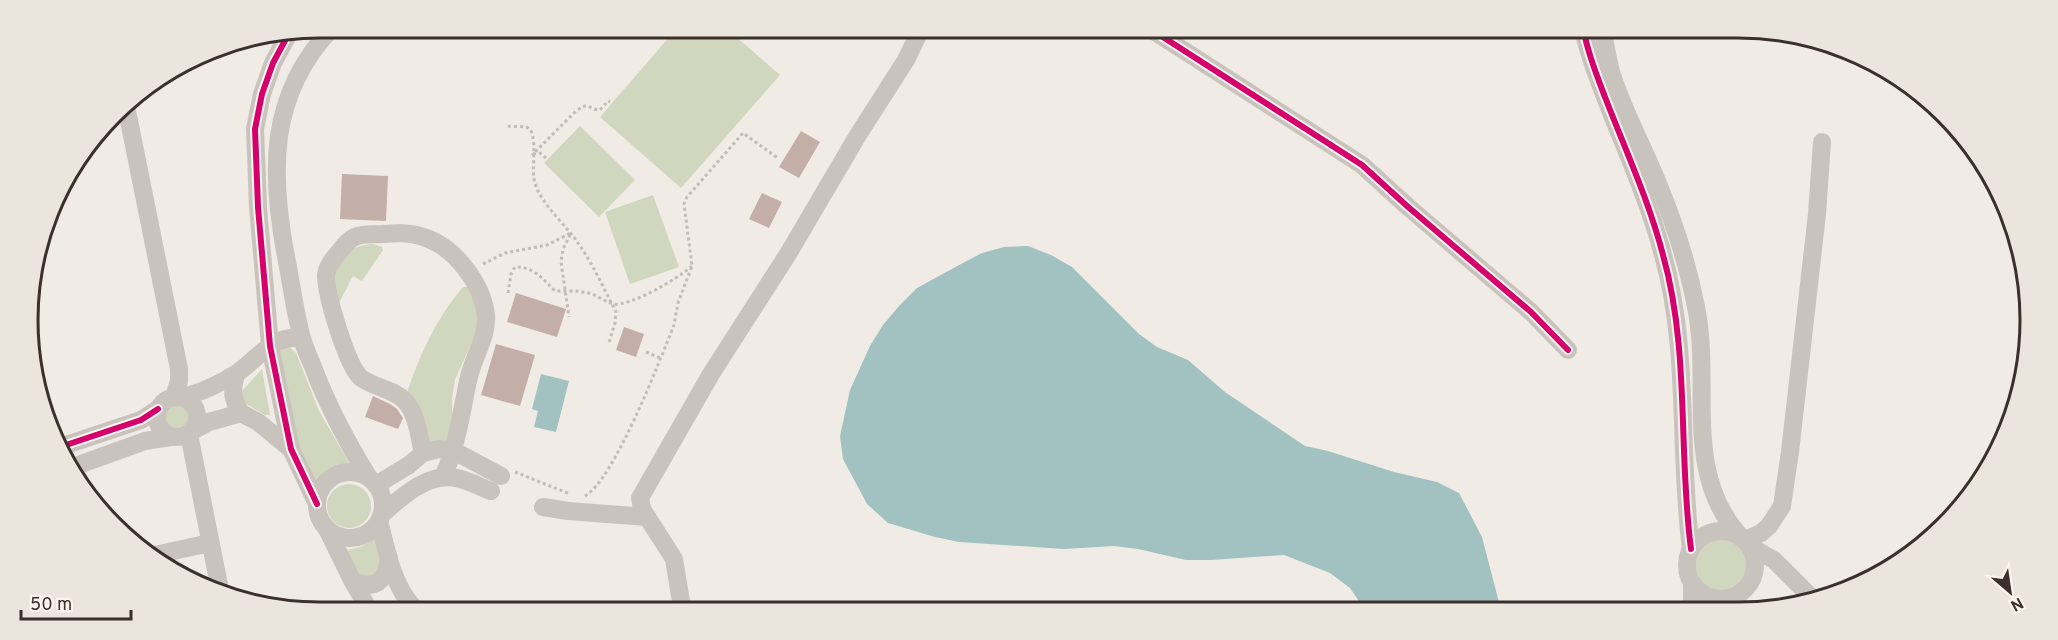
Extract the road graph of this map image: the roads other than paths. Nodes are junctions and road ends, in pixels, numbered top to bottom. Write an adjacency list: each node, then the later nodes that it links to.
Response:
1 (323, 38): 9 (street)
2 (917, 38): 28 (street)
3 (1164, 38): 11 (street)
4 (1586, 38): 33 (street)
5 (1604, 38): 31 (street)
6 (285, 40): 10 (street)
7 (127, 114): 13 (street)
8 (1822, 142): 31 (street)
9 (302, 339): 10 (street); 24 (street)
10 (270, 346): 12 (street); 18 (street)
11 (1568, 350)
12 (236, 374): 13 (street); 15 (street)
13 (177, 397): 14 (street); 16 (street)
14 (158, 409): 16 (street); 17 (street)
15 (241, 413): 16 (street); 18 (street)
16 (184, 434): 21 (street); 32 (street)
17 (67, 445)
18 (291, 449): 26 (street)
19 (454, 451): 20 (street); 20 (street); 23 (street); 23 (street)
20 (423, 453): 22 (street)
21 (78, 465)
22 (410, 465): 24 (street); 25 (street)
23 (442, 477): 25 (street)
24 (373, 482): 26 (street); 29 (street)
25 (420, 484): 29 (street)
26 (317, 504): 30 (street)
27 (543, 507): 28 (street)
28 (647, 517): 42 (street)
29 (381, 518): 30 (street); 35 (street)
30 (327, 529): 36 (street)
31 (1745, 541): 33 (street); 37 (street); 39 (street)
32 (210, 543): 34 (street); 38 (street)
33 (1691, 549): 37 (street)
34 (161, 554)
35 (389, 557): 36 (street); 41 (street)
36 (352, 580): 40 (street)
37 (1692, 583): 43 (street)
38 (219, 584)
39 (1808, 594)
40 (365, 602)
41 (410, 602)
42 (681, 602)
43 (1692, 602)

